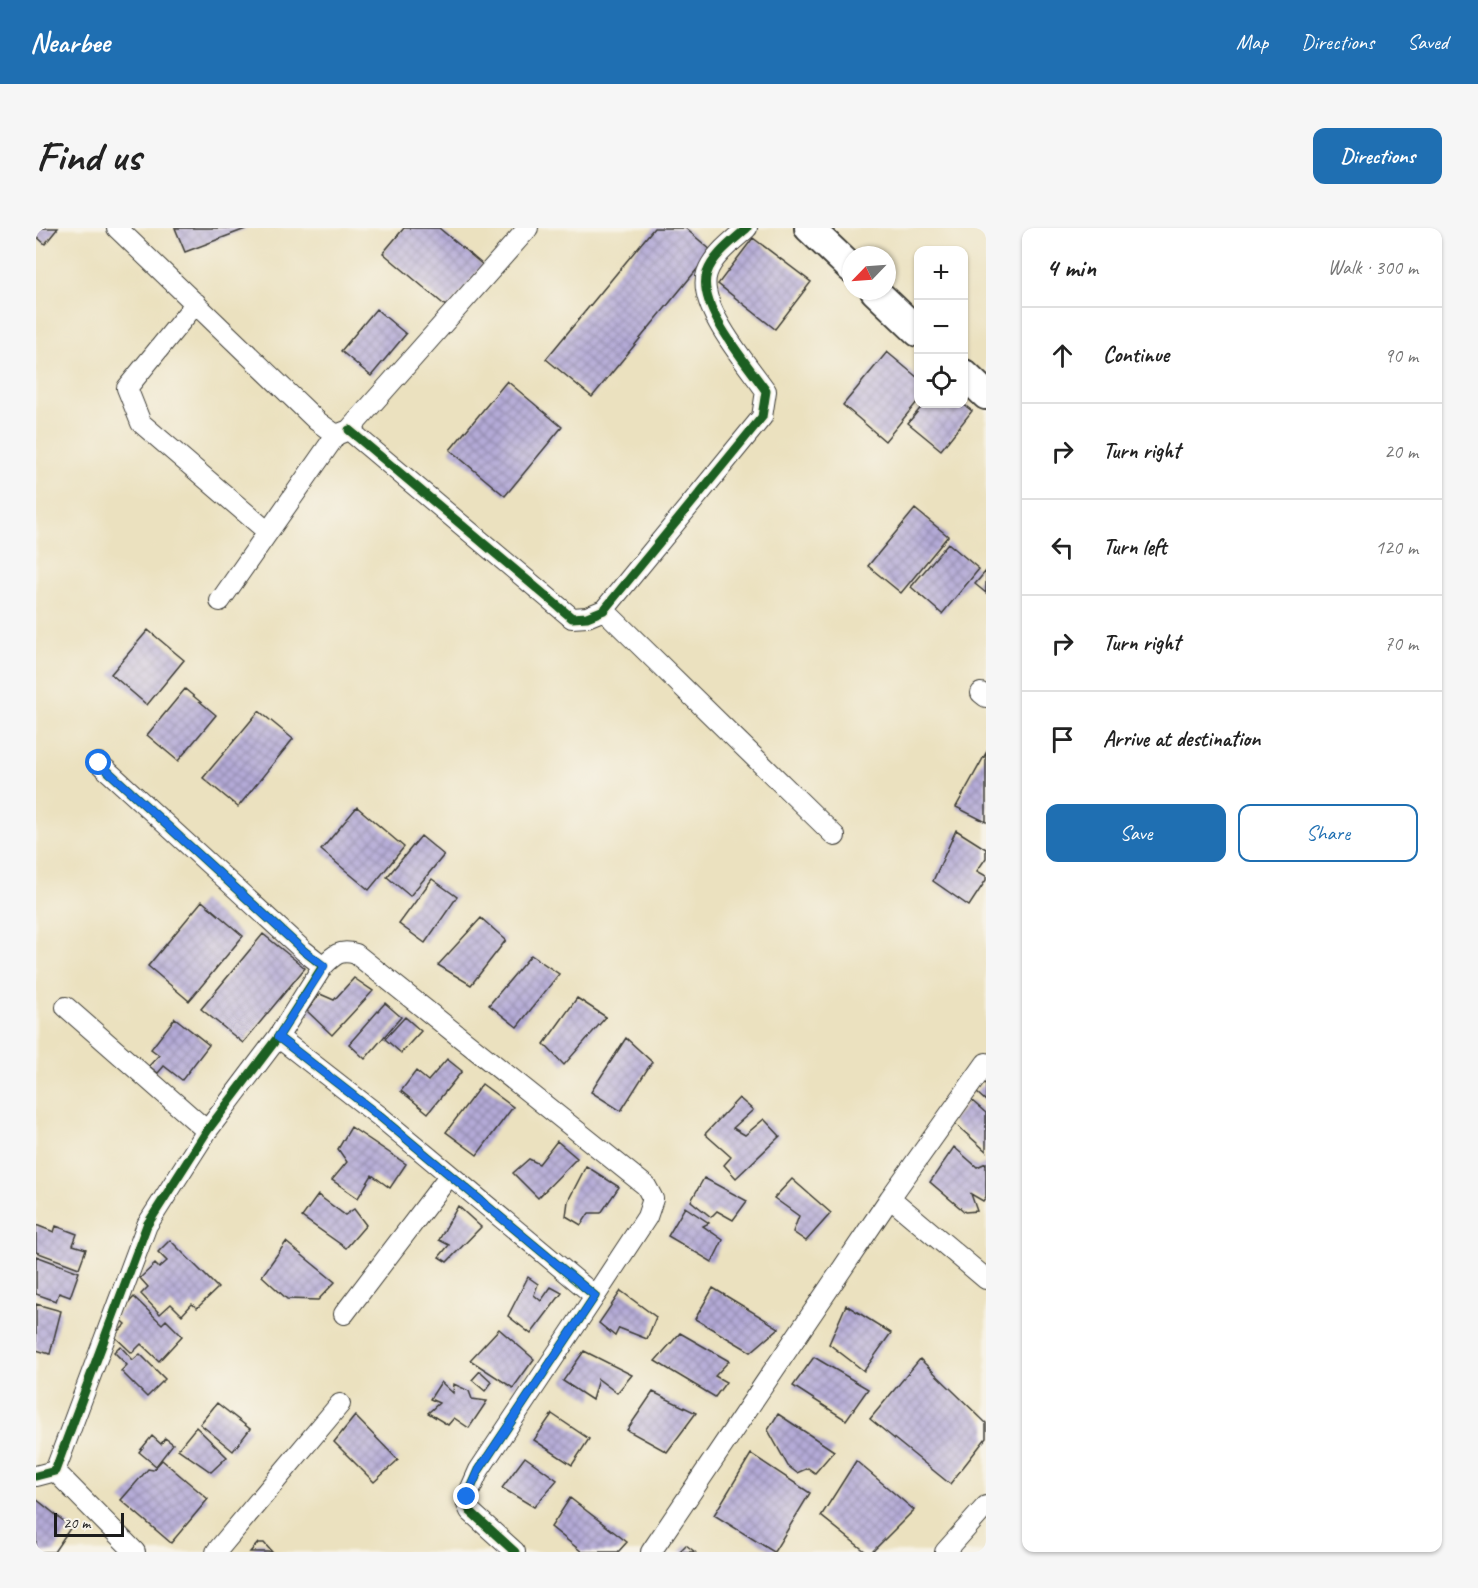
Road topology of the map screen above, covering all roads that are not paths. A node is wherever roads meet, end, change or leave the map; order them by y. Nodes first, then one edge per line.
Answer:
1 (528, 228) edge
2 (747, 228) edge
3 (809, 228) edge
4 (123, 230) edge
5 (842, 259) edge
6 (884, 300) edge
7 (196, 303) junction
8 (914, 328) edge
9 (968, 379) edge
10 (986, 395) edge
11 (343, 432) junction
12 (268, 532) junction
13 (220, 602) dead end
14 (604, 609) junction
15 (99, 763) dead end
16 (835, 836) dead end
17 (324, 966) junction
18 (66, 1007) dead end
19 (278, 1037) junction
20 (986, 1063) edge
21 (207, 1131) junction
22 (449, 1176) junction
23 (890, 1198) junction
24 (986, 1280) edge
25 (595, 1296) junction
26 (344, 1314) dead end
27 (340, 1404) dead end
28 (45, 1473) edge
29 (986, 1506) edge
30 (135, 1552) edge
31 (216, 1552) edge
32 (515, 1552) edge
33 (651, 1552) edge
34 (945, 1552) edge

1 - 11 street
2 - 14 street
3 - 5 street
4 - 7 street
6 - 8 street
7 - 11 street
7 - 12 street
9 - 10 street
11 - 12 street
11 - 14 street
12 - 13 street
14 - 16 street
15 - 17 street
17 - 19 street
17 - 25 street
18 - 21 street
19 - 21 street
19 - 22 street
20 - 23 street
21 - 28 street
22 - 25 street
22 - 26 street
23 - 24 street
23 - 33 street
25 - 32 street
27 - 31 street
28 - 30 street
29 - 34 street

